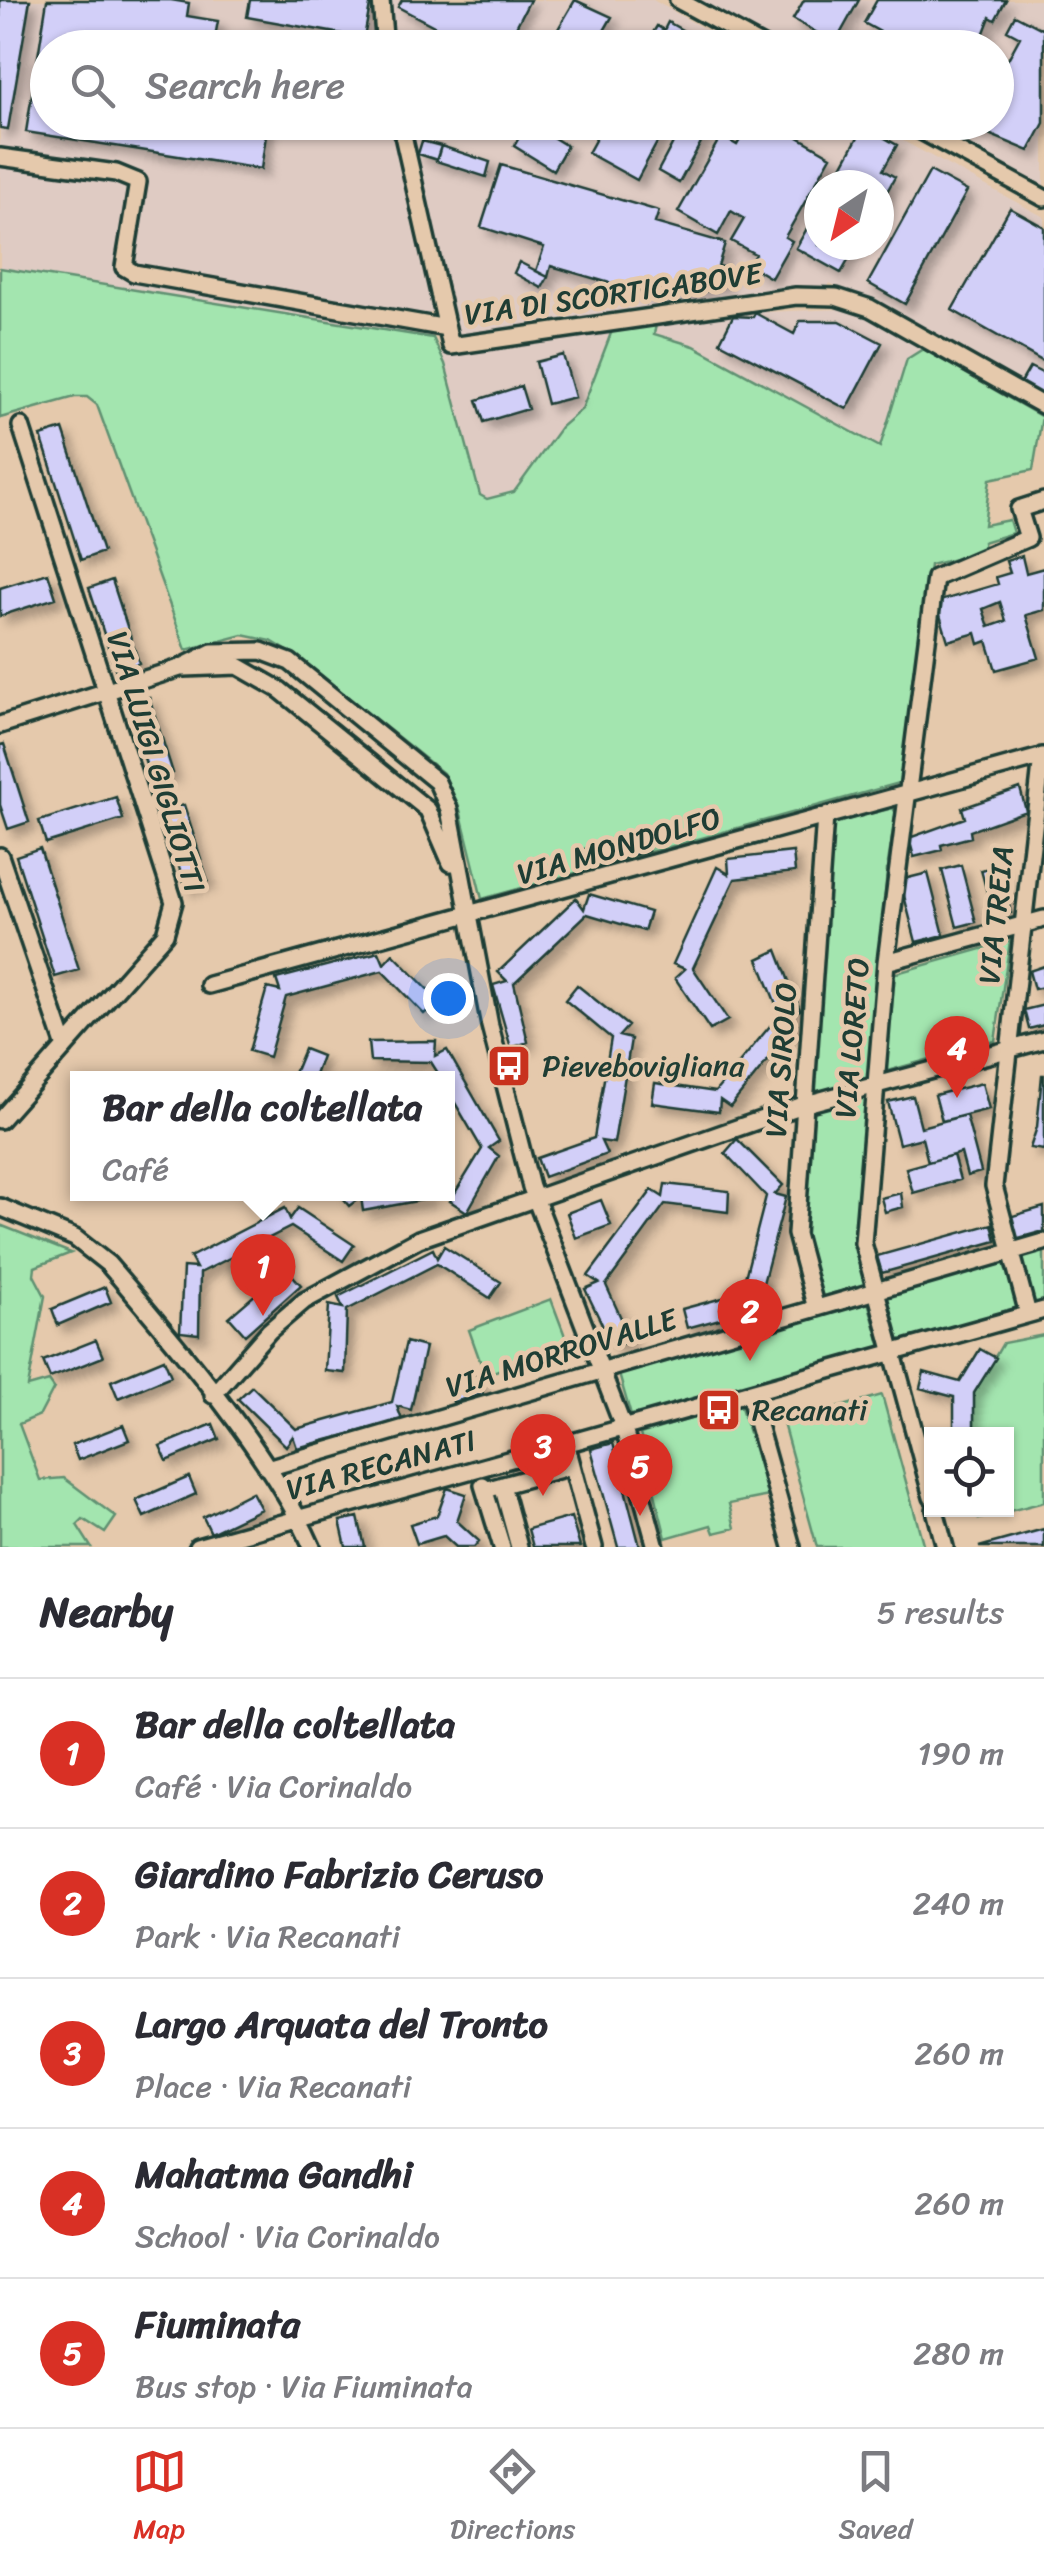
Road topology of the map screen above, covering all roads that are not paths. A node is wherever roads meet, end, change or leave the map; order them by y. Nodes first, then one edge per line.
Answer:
1 (381, 0) edge
2 (678, 0) edge
3 (383, 30) edge
4 (733, 30) edge
5 (404, 140) edge
6 (938, 140) edge
7 (0, 156) edge
8 (1044, 198) edge
9 (446, 328) junction
10 (1044, 406) edge
11 (21, 426) dead end
12 (1044, 501) edge
13 (180, 668) junction
14 (108, 691) junction
15 (0, 725) edge
16 (1043, 756) edge
17 (906, 793) junction
18 (825, 816) junction
19 (0, 856) edge
20 (467, 917) junction
21 (1044, 919) edge
22 (1022, 925) junction
23 (886, 962) junction
24 (208, 985) dead end
25 (1044, 1040) edge
26 (65, 1047) junction
27 (1008, 1050) junction
28 (875, 1086) junction
29 (806, 1104) junction
30 (0, 1120) edge
31 (535, 1200) junction
32 (0, 1208) edge
33 (1044, 1242) edge
34 (1011, 1250) junction
35 (875, 1289) junction
36 (815, 1306) junction
37 (1036, 1312) edge
38 (892, 1353) junction
39 (603, 1368) junction
40 (748, 1393) junction
41 (213, 1396) junction
42 (624, 1428) junction
43 (566, 1443) junction
44 (477, 1466) junction
45 (572, 1466) junction
46 (267, 1468) junction
47 (924, 1468) edge
48 (493, 1488) junction
49 (298, 1515) junction
50 (937, 1517) edge
51 (197, 1547) edge
52 (312, 1547) edge
53 (502, 1547) edge
54 (519, 1547) edge
55 (594, 1547) edge
56 (656, 1547) edge
57 (792, 1547) edge
58 (945, 1547) edge

1 - 3 street
2 - 4 street
5 - 9 street, VIA DI SCORTICABOVE
6 - 8 street
7 - 9 street
9 - 10 street, VIA DI SCORTICABOVE
11 - 14 street, VIA LUIGI GIGLIOTTI
12 - 17 street, VIA LORETO
13 - 14 street
13 - 20 street
13 - 20 street
14 - 15 street
14 - 26 street, VIA LUIGI GIGLIOTTI
16 - 17 street, VIA MONDOLFO
16 - 22 street, VIA TREIA
17 - 18 street, VIA MONDOLFO
17 - 23 street, VIA LORETO
18 - 20 street, VIA MONDOLFO
18 - 29 street, VIA SIROLO
19 - 26 street
20 - 24 street, VIA MONDOLFO
20 - 31 street
21 - 22 street
22 - 23 street
22 - 27 street, VIA TREIA
23 - 28 street, VIA LORETO
25 - 27 street
26 - 30 street, VIA LUIGI GIGLIOTTI
27 - 28 street
27 - 34 street, VIA TREIA
28 - 29 street
28 - 35 street, VIA LORETO
29 - 31 street
29 - 36 street, VIA SIROLO
31 - 39 street
31 - 41 street
32 - 41 street
33 - 34 street, VIA MORROVALLE
34 - 35 street, VIA MORROVALLE
34 - 37 street, VIA TREIA
35 - 36 street, VIA MORROVALLE
35 - 38 street, VIA LORETO
36 - 39 street, VIA MORROVALLE
37 - 38 street, VIA RECANATI
38 - 40 street, VIA RECANATI
38 - 47 street, VIA LORETO
39 - 42 street
39 - 46 street, VIA MORROVALLE
40 - 42 street, VIA RECANATI
40 - 57 street
41 - 46 street
42 - 43 street, VIA RECANATI
42 - 56 street
43 - 44 street, VIA RECANATI
43 - 45 street
44 - 48 street
44 - 49 street, VIA RECANATI
45 - 48 street
45 - 55 street
46 - 49 street
48 - 53 street
48 - 54 street
49 - 51 street, VIA RECANATI
49 - 52 street
50 - 58 street

